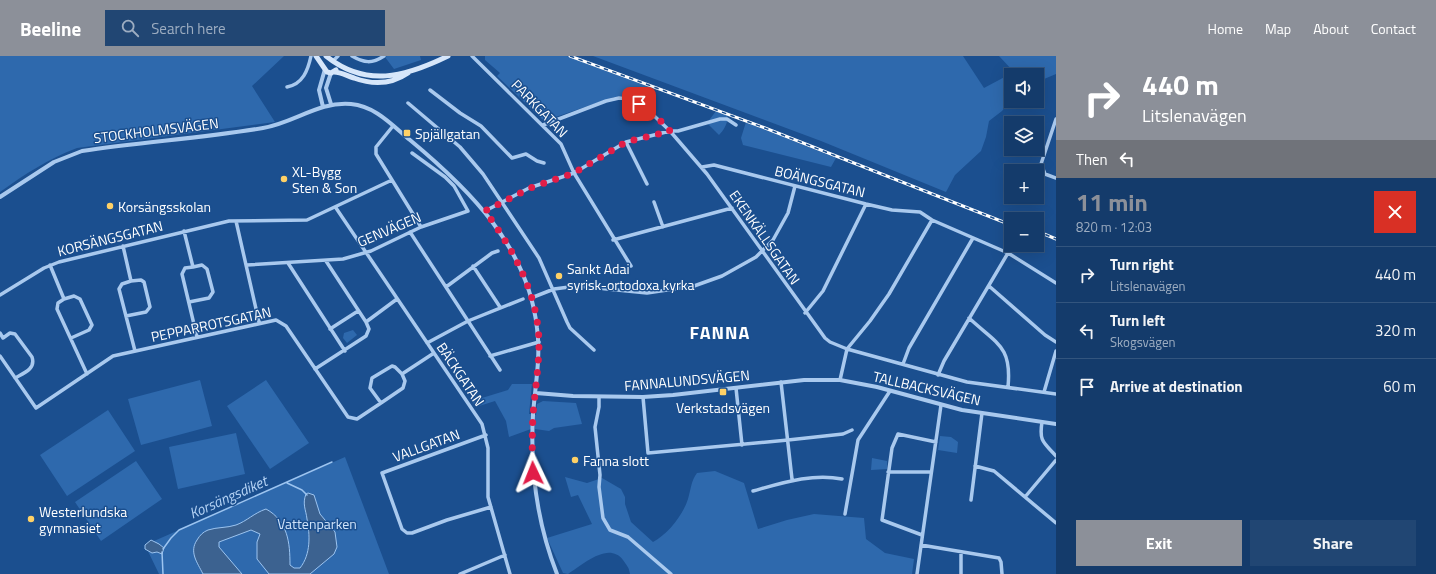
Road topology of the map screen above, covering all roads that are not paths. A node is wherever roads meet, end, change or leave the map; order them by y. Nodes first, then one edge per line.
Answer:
1 (311, 56) edge
2 (316, 56) edge
3 (352, 56) edge
4 (384, 56) edge
5 (448, 56) edge
6 (472, 56) edge
7 (333, 59) edge
8 (324, 68) junction
9 (410, 71) junction
10 (332, 72) junction
11 (287, 87) dead end
12 (430, 90) dead end
13 (408, 103) dead end
14 (331, 104) junction
15 (323, 107) junction
16 (1056, 119) edge
17 (543, 125) junction
18 (736, 125) dead end
19 (393, 126) junction
20 (670, 131) junction
21 (626, 142) junction
22 (412, 153) dead end
23 (544, 163) dead end
24 (702, 167) junction
25 (574, 173) junction
26 (1056, 178) edge
27 (392, 180) junction
28 (647, 184) dead end
29 (795, 186) junction
30 (0, 197) edge
31 (502, 202) junction
32 (654, 202) dead end
33 (866, 204) junction
34 (336, 208) junction
35 (732, 208) junction
36 (485, 211) junction
37 (236, 220) junction
38 (932, 220) junction
39 (420, 227) junction
40 (663, 227) junction
41 (184, 231) junction
42 (410, 232) junction
43 (973, 238) junction
44 (613, 240) junction
45 (123, 246) junction
46 (498, 251) dead end
47 (762, 251) junction
48 (366, 253) junction
49 (1008, 253) junction
50 (326, 261) junction
51 (288, 263) junction
52 (247, 265) junction
53 (50, 266) junction
54 (473, 266) junction
55 (631, 266) dead end
56 (193, 267) junction
57 (131, 281) junction
58 (1056, 283) edge
59 (988, 286) junction
60 (446, 287) junction
61 (554, 289) junction
62 (0, 296) edge
63 (531, 298) junction
64 (64, 299) junction
65 (397, 299) junction
66 (523, 299) dead end
67 (189, 302) junction
68 (500, 307) junction
69 (358, 312) junction
70 (805, 313) junction
71 (126, 316) junction
72 (969, 318) junction
73 (468, 321) junction
74 (259, 322) junction
75 (366, 322) junction
76 (330, 329) junction
77 (0, 333) edge
78 (197, 337) junction
79 (71, 338) junction
80 (2, 339) edge
81 (539, 342) junction
82 (1056, 342) edge
83 (427, 343) junction
84 (847, 349) junction
85 (345, 350) junction
86 (594, 350) dead end
87 (135, 351) junction
88 (1056, 351) edge
89 (434, 353) junction
90 (0, 356) edge
91 (490, 356) junction
92 (903, 364) junction
93 (315, 369) junction
94 (500, 370) dead end
95 (87, 374) junction
96 (402, 374) junction
97 (938, 375) junction
98 (16, 378) junction
99 (840, 380) junction
100 (781, 382) junction
101 (1008, 387) junction
102 (736, 388) junction
103 (890, 391) junction
104 (1044, 392) junction
105 (536, 393) junction
106 (1056, 394) edge
107 (599, 397) junction
108 (643, 397) junction
109 (381, 403) junction
110 (941, 406) junction
111 (982, 413) junction
112 (1042, 422) junction
113 (1056, 424) edge
114 (852, 430) dead end
115 (486, 435) junction
116 (788, 440) junction
117 (936, 442) junction
118 (742, 445) junction
119 (1056, 456) edge
120 (1056, 460) edge
121 (975, 466) junction
122 (888, 472) junction
123 (931, 472) junction
124 (842, 479) dead end
125 (792, 480) junction
126 (753, 491) dead end
127 (1025, 497) junction
128 (971, 500) dead end
129 (491, 507) junction
130 (845, 514) dead end
131 (1056, 523) edge
132 (922, 534) junction
133 (921, 545) junction
134 (961, 552) junction
135 (505, 555) junction
136 (460, 574) edge
137 (510, 574) edge
138 (556, 574) edge
139 (671, 574) edge
140 (917, 574) edge
141 (961, 574) edge
142 (1002, 574) edge

1 - 11 street
2 - 8 main road
3 - 4 street
5 - 9 main road
6 - 17 street, PARKGATAN
7 - 8 main road
7 - 9 main road
7 - 10 main road
8 - 10 main road
8 - 15 street
9 - 10 main road
10 - 14 street
12 - 23 street
13 - 31 street
14 - 15 street, STOCKHOLMSVÄGEN
14 - 19 street
15 - 30 street, STOCKHOLMSVÄGEN
16 - 26 street
17 - 20 street, EKENKÄLLSGATAN
17 - 25 street, PARKGATAN
18 - 20 street
19 - 27 street
19 - 36 street
20 - 21 street
20 - 24 street, EKENKÄLLSGATAN
21 - 25 street
21 - 28 street
22 - 39 street, GENVÄGEN
24 - 29 street, BOÄNGSGATAN
24 - 35 street, EKENKÄLLSGATAN
25 - 31 street
25 - 44 street, PARKGATAN
27 - 34 street, KORSÄNGSGATAN
27 - 39 street
29 - 33 street, BOÄNGSGATAN
29 - 47 street
31 - 36 street
31 - 61 street
32 - 40 street
33 - 38 street, BOÄNGSGATAN
33 - 70 street
34 - 37 street, KORSÄNGSGATAN
34 - 48 street, BÄCKGATAN
35 - 40 street
35 - 47 street, EKENKÄLLSGATAN
36 - 63 street
37 - 41 street, KORSÄNGSGATAN
37 - 52 street
38 - 43 street, BOÄNGSGATAN
38 - 84 street
39 - 42 street, GENVÄGEN
40 - 44 street
41 - 45 street, KORSÄNGSGATAN
41 - 56 street
42 - 48 street, GENVÄGEN
42 - 60 street
43 - 49 street, BOÄNGSGATAN
43 - 92 street
44 - 55 street, PARKGATAN
45 - 53 street, KORSÄNGSGATAN
45 - 57 street
46 - 54 street
47 - 61 street
47 - 70 street, EKENKÄLLSGATAN
48 - 50 street, GENVÄGEN
48 - 65 street, BÄCKGATAN
49 - 58 street, BOÄNGSGATAN
49 - 59 street
50 - 51 street, GENVÄGEN
50 - 69 street
51 - 52 street, GENVÄGEN
51 - 76 street
52 - 74 street
53 - 62 street, KORSÄNGSGATAN
53 - 64 street
54 - 60 street
54 - 68 street
56 - 67 street
56 - 67 street
57 - 71 street
57 - 71 street
59 - 72 street
59 - 82 street
60 - 73 street
61 - 63 street
61 - 86 street
63 - 81 street
64 - 79 street
64 - 79 street
65 - 75 street
65 - 83 street, BÄCKGATAN
66 - 68 street
67 - 78 street
68 - 73 street
69 - 75 street
69 - 76 street
70 - 84 street, EKENKÄLLSGATAN
71 - 87 street
72 - 97 street
72 - 101 street
73 - 83 street
73 - 91 street
74 - 78 street, PEPPARROTSGATAN
74 - 93 street, PEPPARROTSGATAN
75 - 85 street
76 - 85 street
77 - 80 street
78 - 87 street, PEPPARROTSGATAN
79 - 95 street
80 - 98 street
81 - 91 street
81 - 105 street
83 - 89 street, BÄCKGATAN
84 - 92 street, EKENKÄLLSGATAN
84 - 99 street
85 - 93 street
87 - 95 street, PEPPARROTSGATAN
88 - 104 street
89 - 96 street
89 - 115 street, BÄCKGATAN
90 - 98 street
91 - 94 street
92 - 97 street, EKENKÄLLSGATAN
93 - 109 street, PEPPARROTSGATAN
95 - 98 street, PEPPARROTSGATAN
96 - 109 street
96 - 109 street
97 - 101 street, EKENKÄLLSGATAN
99 - 100 street, FANNALUNDSVÄGEN
99 - 103 street, TALLBACKSVÄGEN
100 - 102 street, FANNALUNDSVÄGEN
100 - 116 street
101 - 104 street, EKENKÄLLSGATAN
102 - 108 street, FANNALUNDSVÄGEN
102 - 118 street
103 - 110 street, TALLBACKSVÄGEN
103 - 130 street
104 - 106 street, EKENKÄLLSGATAN
105 - 107 street, FANNALUNDSVÄGEN
105 - 138 street
107 - 108 street, FANNALUNDSVÄGEN
107 - 139 street
108 - 118 street
110 - 111 street, TALLBACKSVÄGEN
110 - 117 street
111 - 112 street, TALLBACKSVÄGEN
111 - 121 street
112 - 113 street, TALLBACKSVÄGEN
112 - 119 street
114 - 116 street
115 - 129 street, BÄCKGATAN
115 - 129 street, VALLGATAN
116 - 118 street
116 - 125 street
117 - 122 street
117 - 123 street
120 - 127 street
121 - 127 street
121 - 128 street
122 - 123 street
122 - 132 street
123 - 132 street
124 - 125 street
125 - 126 street
127 - 131 street
129 - 135 street, BÄCKGATAN
132 - 133 street
133 - 134 street
133 - 140 street
134 - 141 street
134 - 142 street
135 - 136 street
135 - 137 street, BÄCKGATAN

